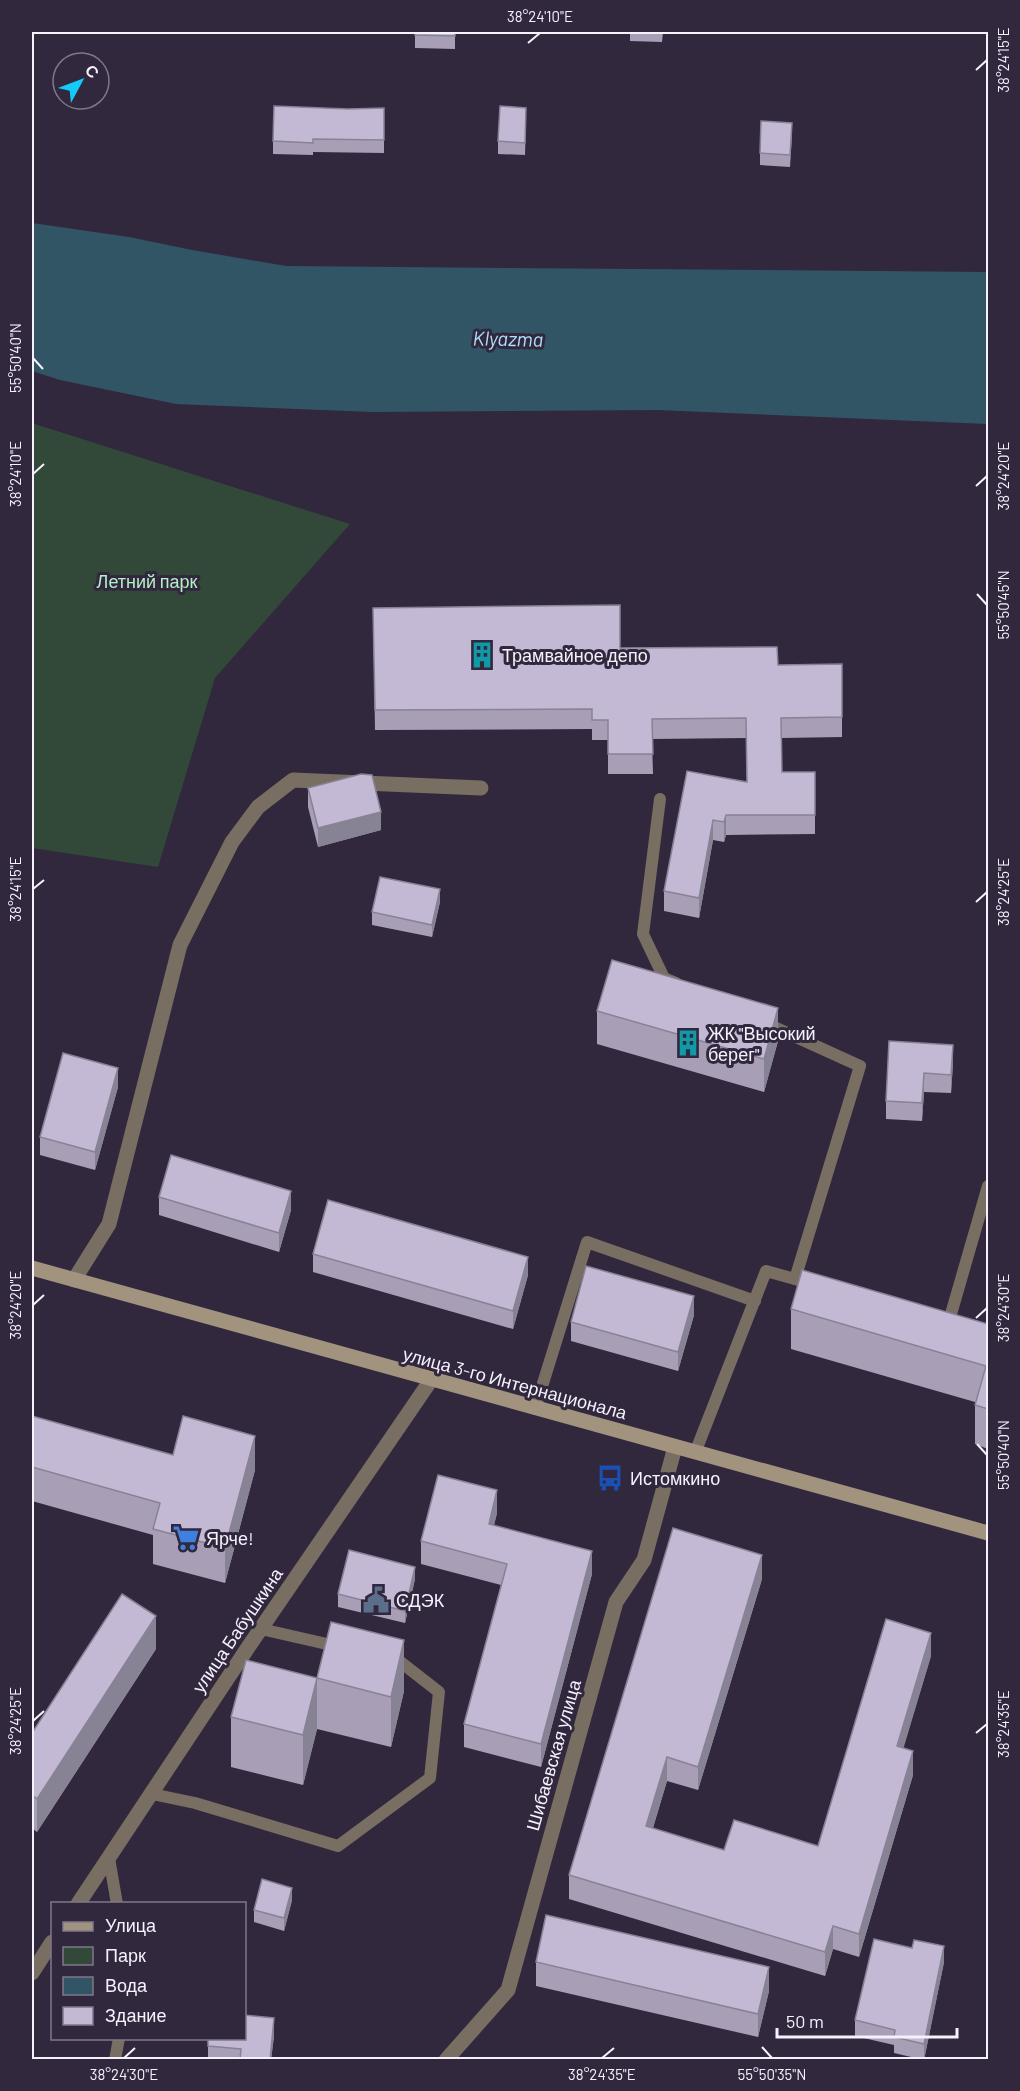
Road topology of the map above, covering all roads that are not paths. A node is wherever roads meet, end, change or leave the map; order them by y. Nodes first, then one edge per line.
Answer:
1 (481, 788) dead end
2 (660, 799) dead end
3 (685, 987) edge
4 (751, 1017) edge
5 (988, 1186) edge
6 (32, 1268) edge
7 (795, 1279) junction
8 (74, 1280) junction
9 (817, 1285) edge
10 (755, 1301) junction
11 (927, 1315) edge
12 (431, 1380) junction
13 (535, 1409) junction
14 (675, 1448) junction
15 (695, 1453) junction
16 (988, 1533) edge
17 (261, 1629) junction
18 (352, 1650) edge
19 (375, 1655) edge
20 (152, 1794) junction
21 (109, 1858) junction
22 (79, 1902) edge
23 (117, 1902) edge
24 (51, 1944) edge
25 (32, 1973) edge
26 (119, 2040) edge
27 (116, 2060) edge
28 (446, 2060) edge

1 - 8 street
2 - 3 lane
4 - 7 lane
5 - 11 lane
6 - 8 main road, улица 3-го Интернационала
7 - 9 lane
7 - 10 lane
8 - 12 main road, улица 3-го Интернационала
10 - 13 lane
10 - 15 lane
12 - 13 main road, улица 3-го Интернационала
12 - 17 street, улица Бабушкина
13 - 14 main road, улица 3-го Интернационала
14 - 15 main road, улица 3-го Интернационала
14 - 28 street, Шибаевская улица
15 - 16 main road, улица 3-го Интернационала
17 - 18 lane
17 - 20 street, улица Бабушкина
19 - 20 lane
20 - 21 street, улица Бабушкина
21 - 22 street, улица Бабушкина
21 - 23 lane
24 - 25 street
26 - 27 lane

